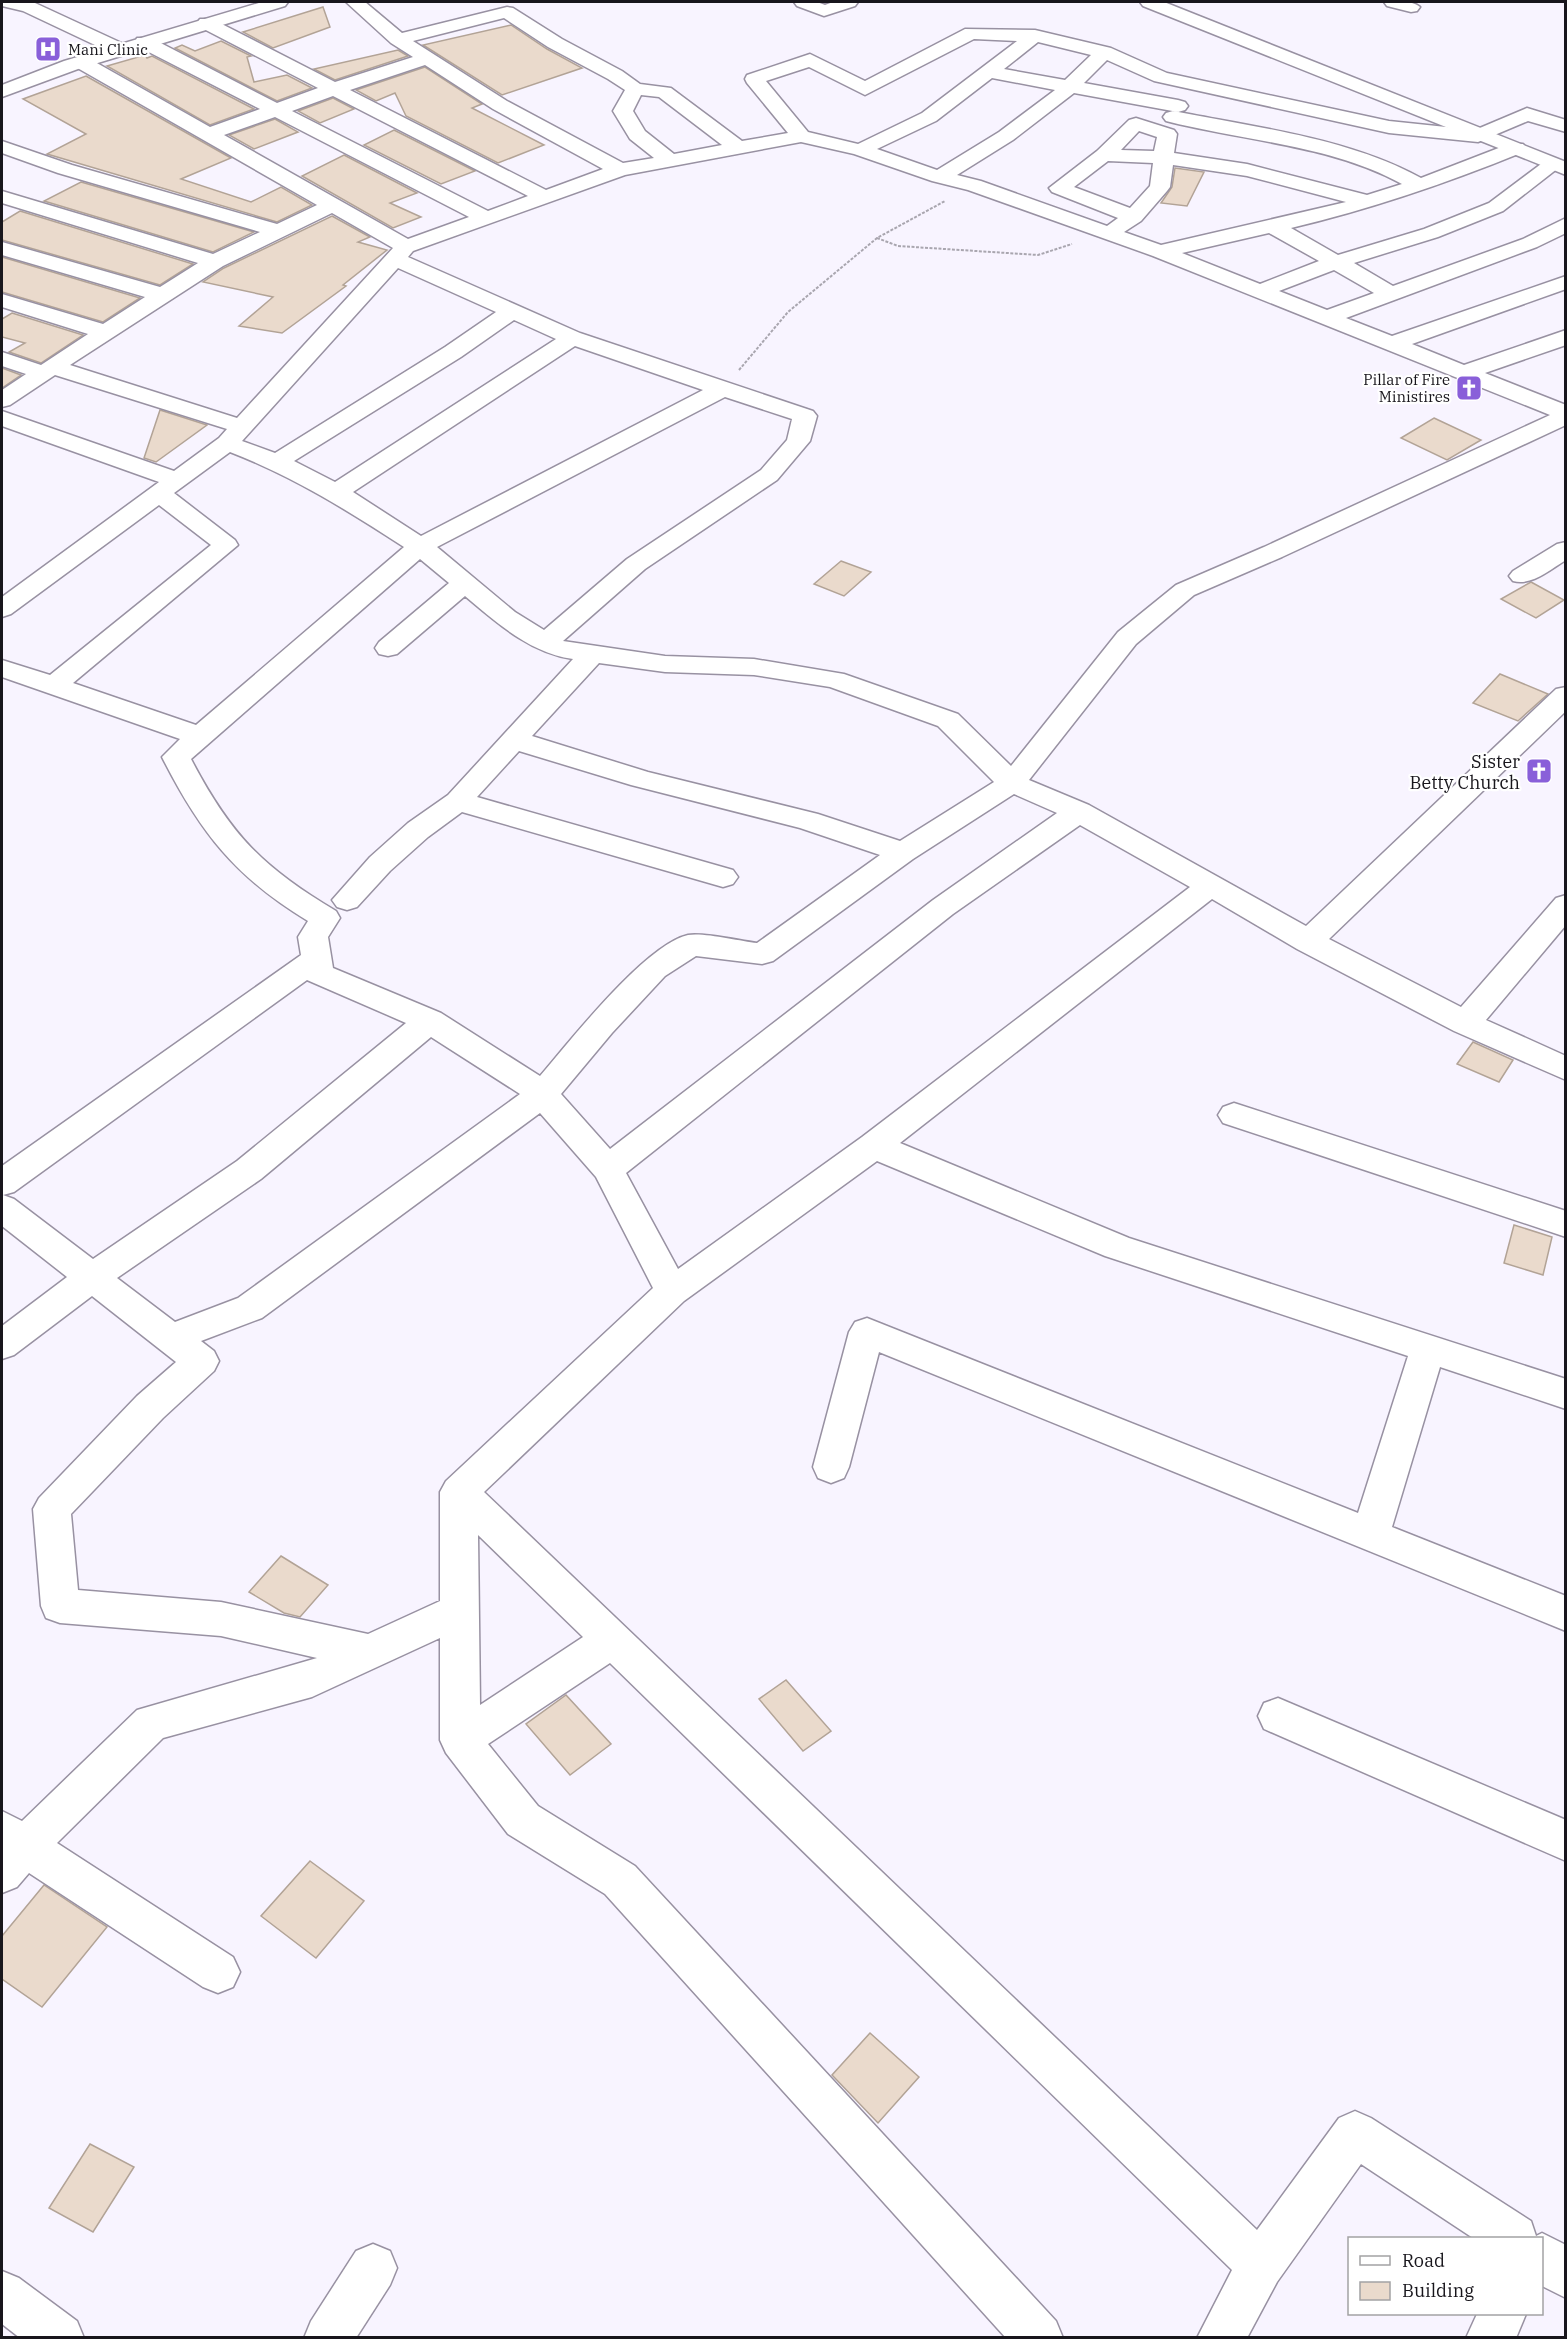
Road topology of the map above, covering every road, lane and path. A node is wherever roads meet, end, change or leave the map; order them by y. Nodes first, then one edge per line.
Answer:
1 (6, 2) edge
2 (242, 2) edge
3 (279, 2) edge
4 (355, 2) edge
5 (803, 2) edge
6 (849, 2) edge
7 (1149, 2) edge
8 (1393, 2) edge
9 (1411, 7) dead end
10 (206, 23) junction
11 (1035, 36) junction
12 (398, 39) junction
13 (144, 42) junction
14 (114, 47) junction
15 (1104, 52) junction
16 (428, 58) junction
17 (81, 62) junction
18 (989, 72) junction
19 (2, 81) edge
20 (1187, 83) junction
21 (1070, 87) junction
22 (336, 88) junction
23 (634, 90) junction
24 (2, 91) edge
25 (273, 111) junction
26 (1172, 119) junction
27 (1566, 126) edge
28 (209, 134) junction
29 (801, 135) junction
30 (1478, 136) junction
31 (2, 147) edge
32 (737, 147) junction
33 (1516, 148) junction
34 (860, 150) junction
35 (1104, 155) junction
36 (1164, 158) junction
37 (668, 159) junction
38 (1559, 167) edge
39 (620, 170) junction
40 (939, 177) junction
41 (974, 185) junction
42 (1419, 185) junction
43 (2, 197) edge
44 (545, 197) junction
45 (1368, 202) junction
46 (333, 205) junction
47 (1134, 217) junction
48 (486, 218) junction
49 (1272, 225) junction
50 (279, 231) junction
51 (1561, 231) edge
52 (1107, 233) junction
53 (877, 238) junction
54 (2, 248) edge
55 (1160, 252) junction
56 (400, 253) junction
57 (215, 261) junction
58 (1336, 262) junction
59 (1566, 282) edge
60 (1258, 292) junction
61 (1390, 293) junction
62 (162, 295) junction
63 (2, 300) edge
64 (513, 311) junction
65 (1326, 318) junction
66 (106, 332) junction
67 (1566, 337) edge
68 (572, 338) junction
69 (1391, 344) junction
70 (2, 359) edge
71 (48, 370) junction
72 (1462, 373) junction
73 (722, 389) junction
74 (1566, 391) edge
75 (2, 400) edge
76 (1535, 400) junction
77 (1566, 415) edge
78 (2, 418) edge
79 (235, 435) junction
80 (278, 462) junction
81 (169, 487) junction
82 (336, 492) junction
83 (420, 546) junction
84 (1566, 549) edge
85 (1522, 576) dead end
86 (465, 583) junction
87 (12, 589) edge
88 (2, 609) edge
89 (545, 643) junction
90 (388, 648) dead end
91 (592, 654) junction
92 (2, 668) edge
93 (53, 686) junction
94 (1566, 695) edge
95 (200, 736) junction
96 (514, 740) junction
97 (1012, 783) junction
98 (458, 801) junction
99 (1079, 812) junction
100 (903, 852) junction
101 (723, 877) dead end
102 (1210, 886) junction
103 (347, 900) dead end
104 (1566, 905) edge
105 (1308, 942) junction
106 (316, 958) junction
107 (430, 1021) junction
108 (1465, 1023) junction
109 (1566, 1070) edge
110 (543, 1094) junction
111 (1234, 1115) dead end
112 (874, 1146) junction
113 (608, 1169) junction
114 (2, 1183) edge
115 (2, 1208) edge
116 (1566, 1224) edge
117 (91, 1278) junction
118 (672, 1291) junction
119 (171, 1338) junction
120 (2, 1345) edge
121 (1428, 1349) junction
122 (1566, 1394) edge
123 (831, 1467) dead end
124 (459, 1492) junction
125 (1370, 1536) junction
126 (461, 1610) junction
127 (1566, 1614) edge
128 (612, 1640) junction
129 (370, 1652) junction
130 (1278, 1716) dead end
131 (460, 1740) junction
132 (1566, 1841) edge
133 (9, 1850) edge
134 (218, 1972) dead end
135 (1512, 2237) edge
136 (1543, 2258) edge
137 (1260, 2265) junction
138 (373, 2268) dead end
139 (1566, 2276) edge
140 (2, 2295) edge
141 (1501, 2315) edge
142 (60, 2337) edge
143 (328, 2337) edge
144 (1039, 2337) edge
145 (1221, 2337) edge
146 (1490, 2337) edge

1 - 14 street
2 - 14 street
3 - 10 street
4 - 12 street
5 - 6 street
7 - 30 street
8 - 9 street
10 - 13 street
10 - 22 street
11 - 15 street
11 - 18 street
11 - 29 street
12 - 16 street
12 - 23 street
13 - 14 street
13 - 25 street
14 - 17 street
14 - 19 street
15 - 20 street
15 - 21 street
16 - 22 street
16 - 39 street
17 - 24 street
17 - 28 street
18 - 21 street
18 - 34 street
20 - 26 street
20 - 30 street
21 - 26 street
21 - 40 street
22 - 25 street
22 - 44 street
23 - 32 street
23 - 37 street
25 - 28 street
25 - 48 street
26 - 35 street
26 - 36 street
26 - 42 street
27 - 30 street
28 - 46 street
29 - 32 street
29 - 34 street
30 - 33 street
31 - 50 street
32 - 37 street
33 - 38 street
33 - 42 street
34 - 40 street
35 - 36 street
35 - 47 street
36 - 45 street
36 - 47 street
37 - 39 street
38 - 58 street
39 - 44 street
40 - 41 street
41 - 52 street
41 - 53 path
42 - 45 street
43 - 57 street
44 - 48 street
45 - 49 street
46 - 50 street
46 - 56 street
47 - 52 street
48 - 56 street
49 - 55 street
49 - 58 street
50 - 57 street
51 - 61 street
52 - 53 path
52 - 55 street
53 - 73 path
54 - 62 street
55 - 60 street
56 - 64 street
56 - 79 street
57 - 62 street
58 - 60 street
58 - 61 street
59 - 69 street
60 - 65 street
61 - 65 street
62 - 66 street
63 - 66 street
64 - 68 street
64 - 80 street
65 - 69 street
66 - 71 street
67 - 72 street
68 - 73 street
68 - 82 street
69 - 72 street
70 - 71 street
71 - 75 street
71 - 79 street
72 - 76 street
73 - 83 street
73 - 89 street
74 - 76 street
76 - 77 street
77 - 97 street
78 - 81 street
79 - 80 street
79 - 81 street
80 - 82 street
81 - 87 street
81 - 93 street
82 - 83 street
83 - 86 street
83 - 95 street
84 - 85 street
86 - 89 street
86 - 90 street
87 - 88 street
89 - 91 street
91 - 96 street
91 - 97 street
92 - 93 street
93 - 95 street
94 - 105 street
95 - 106 street
96 - 98 street
96 - 100 street
97 - 99 street
97 - 100 street
98 - 101 street
98 - 103 street
99 - 102 street
99 - 113 street
100 - 110 street
102 - 105 street
102 - 112 street
104 - 108 street
105 - 108 street
106 - 107 street
106 - 114 street
107 - 110 street
107 - 117 street
108 - 109 street
110 - 113 street
110 - 119 street
111 - 116 street
112 - 118 street
112 - 121 street
113 - 118 street
115 - 117 street
117 - 119 street
117 - 120 street
118 - 124 street
119 - 129 street
121 - 122 street
121 - 125 street
123 - 125 street
124 - 126 street
124 - 128 street
125 - 127 street
126 - 129 street
126 - 131 street
128 - 131 street
128 - 137 street
129 - 133 street
130 - 132 street
131 - 144 street
133 - 134 street
135 - 137 street
136 - 139 street
137 - 145 street
138 - 143 street
140 - 142 street
141 - 146 street

